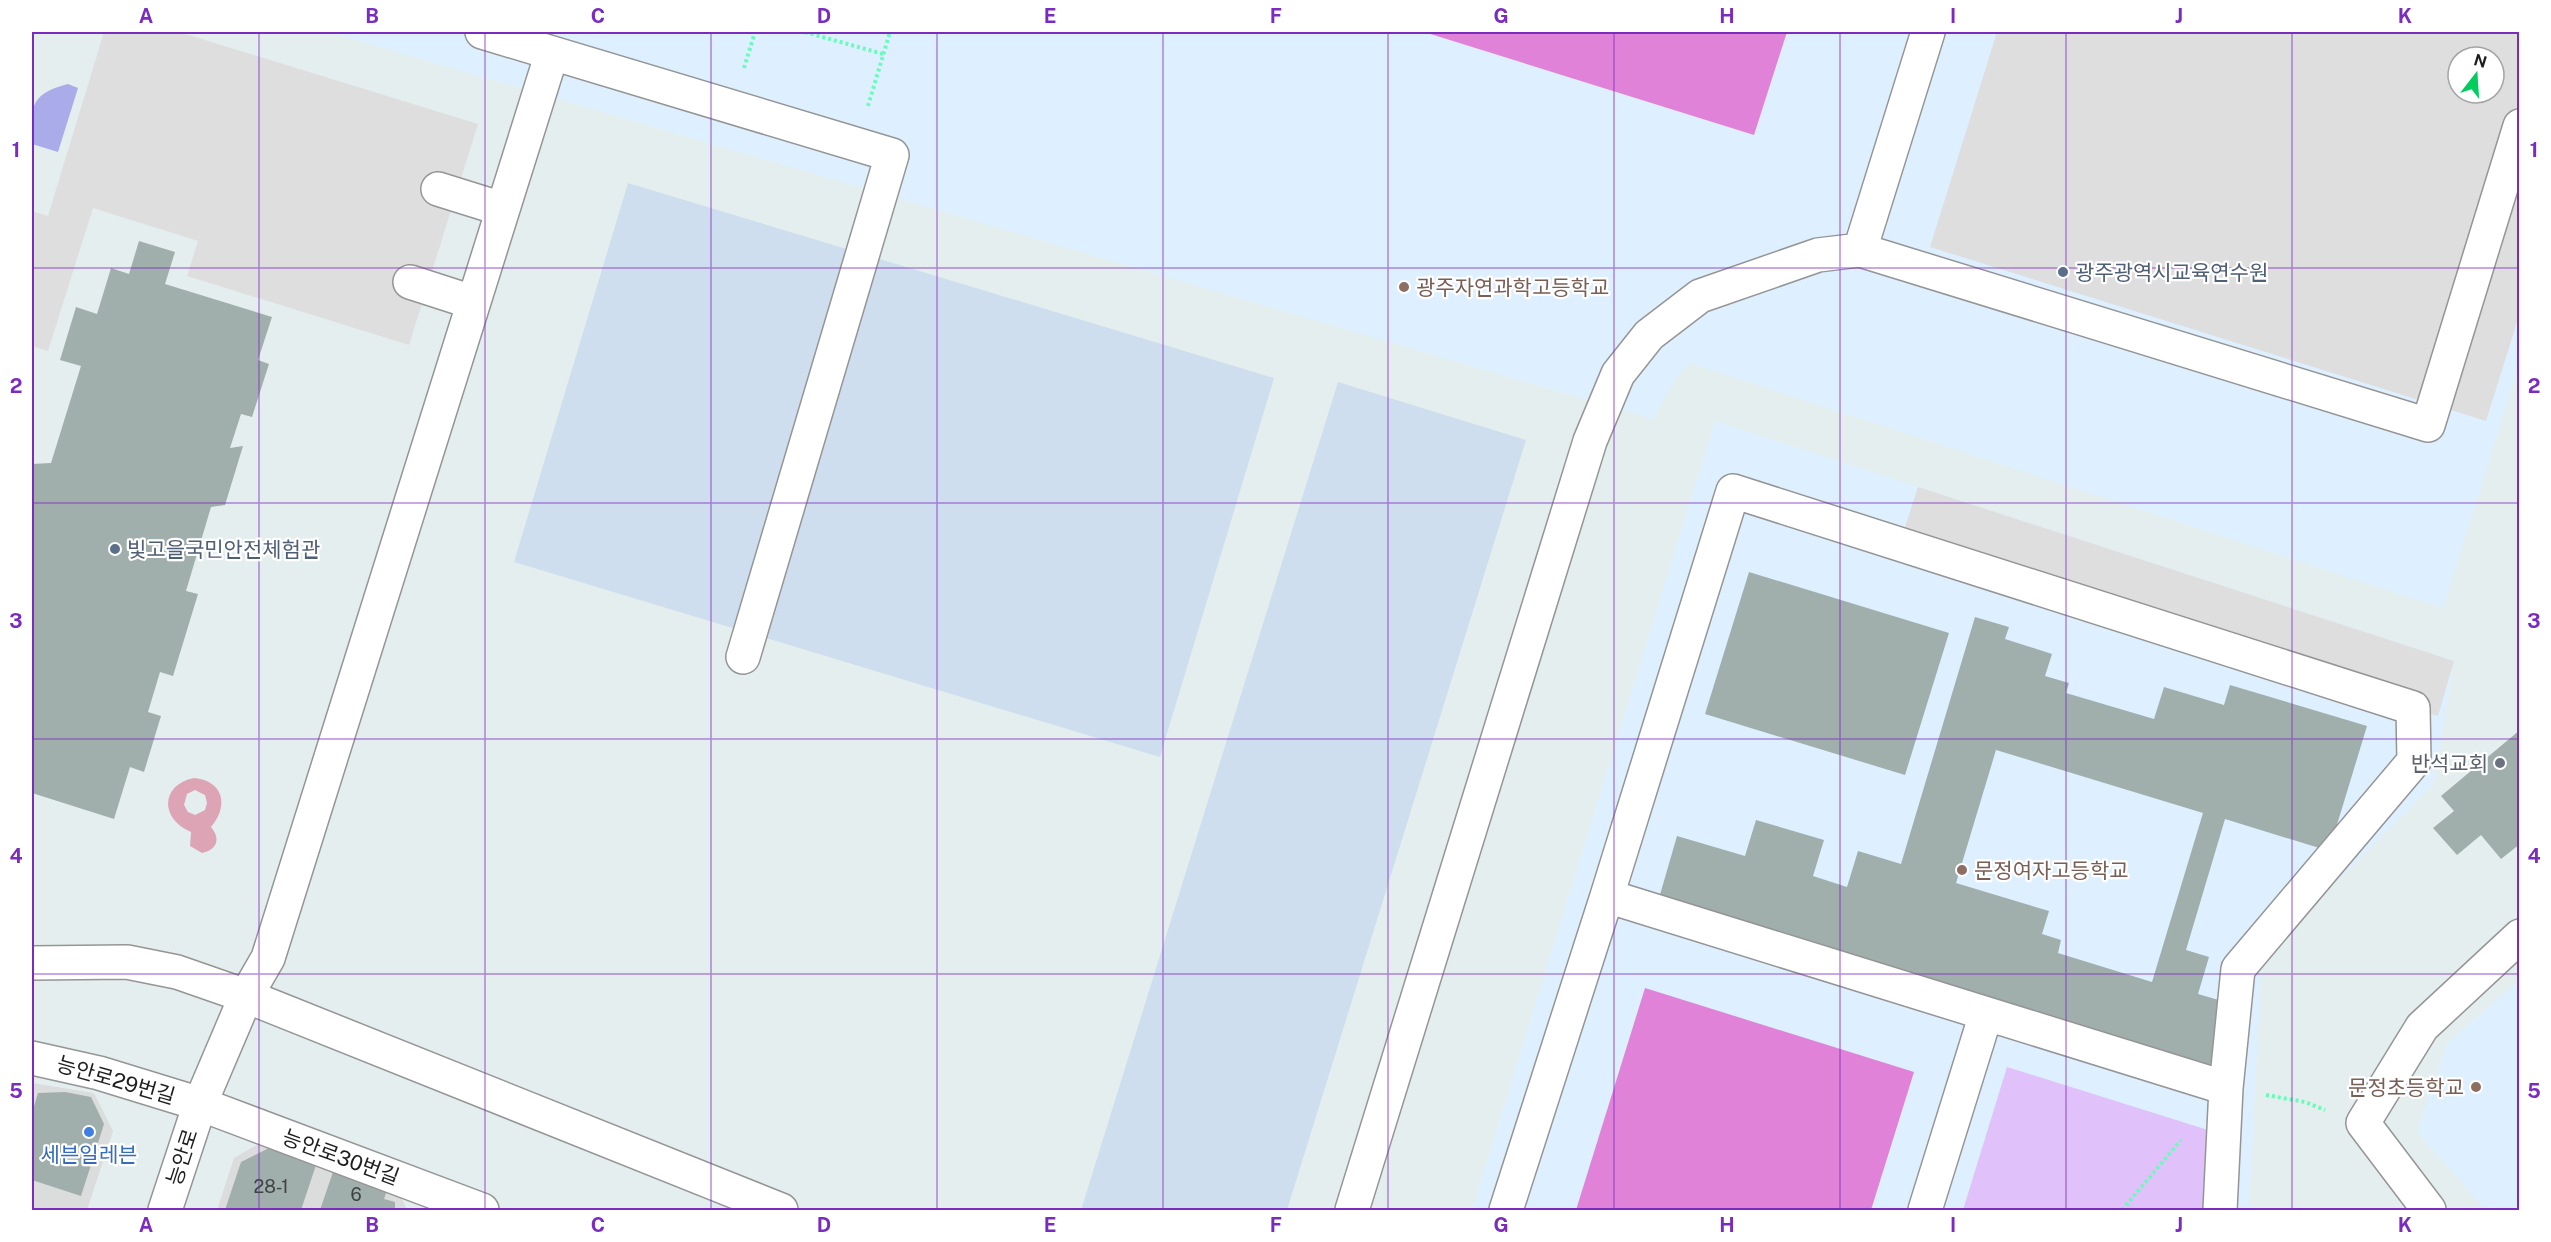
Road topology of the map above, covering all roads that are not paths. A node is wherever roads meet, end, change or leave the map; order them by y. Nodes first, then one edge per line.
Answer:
1 (482, 32) edge
2 (1928, 32) edge
3 (552, 53) junction
4 (2520, 126) edge
5 (438, 189) dead end
6 (502, 209) junction
7 (1860, 250) junction
8 (410, 282) dead end
9 (472, 302) junction
10 (743, 657) dead end
11 (1606, 896) junction
12 (2520, 936) edge
13 (32, 963) edge
14 (246, 996) junction
15 (1986, 1014) junction
16 (32, 1058) edge
17 (2226, 1088) junction
18 (200, 1104) junction
19 (440, 1202) edge
20 (165, 1210) edge
21 (482, 1210) edge
22 (781, 1210) edge
23 (1352, 1210) edge
24 (1506, 1210) edge
25 (1925, 1210) edge
26 (2220, 1210) edge
27 (2429, 1210) edge

1 - 3 street
2 - 7 street
3 - 6 street, 능안로
3 - 10 street
4 - 7 street
5 - 6 street
6 - 9 street, 능안로
7 - 23 street
8 - 9 street
9 - 14 street, 능안로
11 - 15 street
11 - 17 street
11 - 24 street
12 - 27 street
13 - 14 street
14 - 18 street, 능안로
14 - 22 street
15 - 17 street
15 - 25 street
16 - 18 street, 능안로29번길
17 - 26 street
18 - 19 street, 능안로30번길
18 - 20 street, 능안로
19 - 21 street, 능안로30번길

